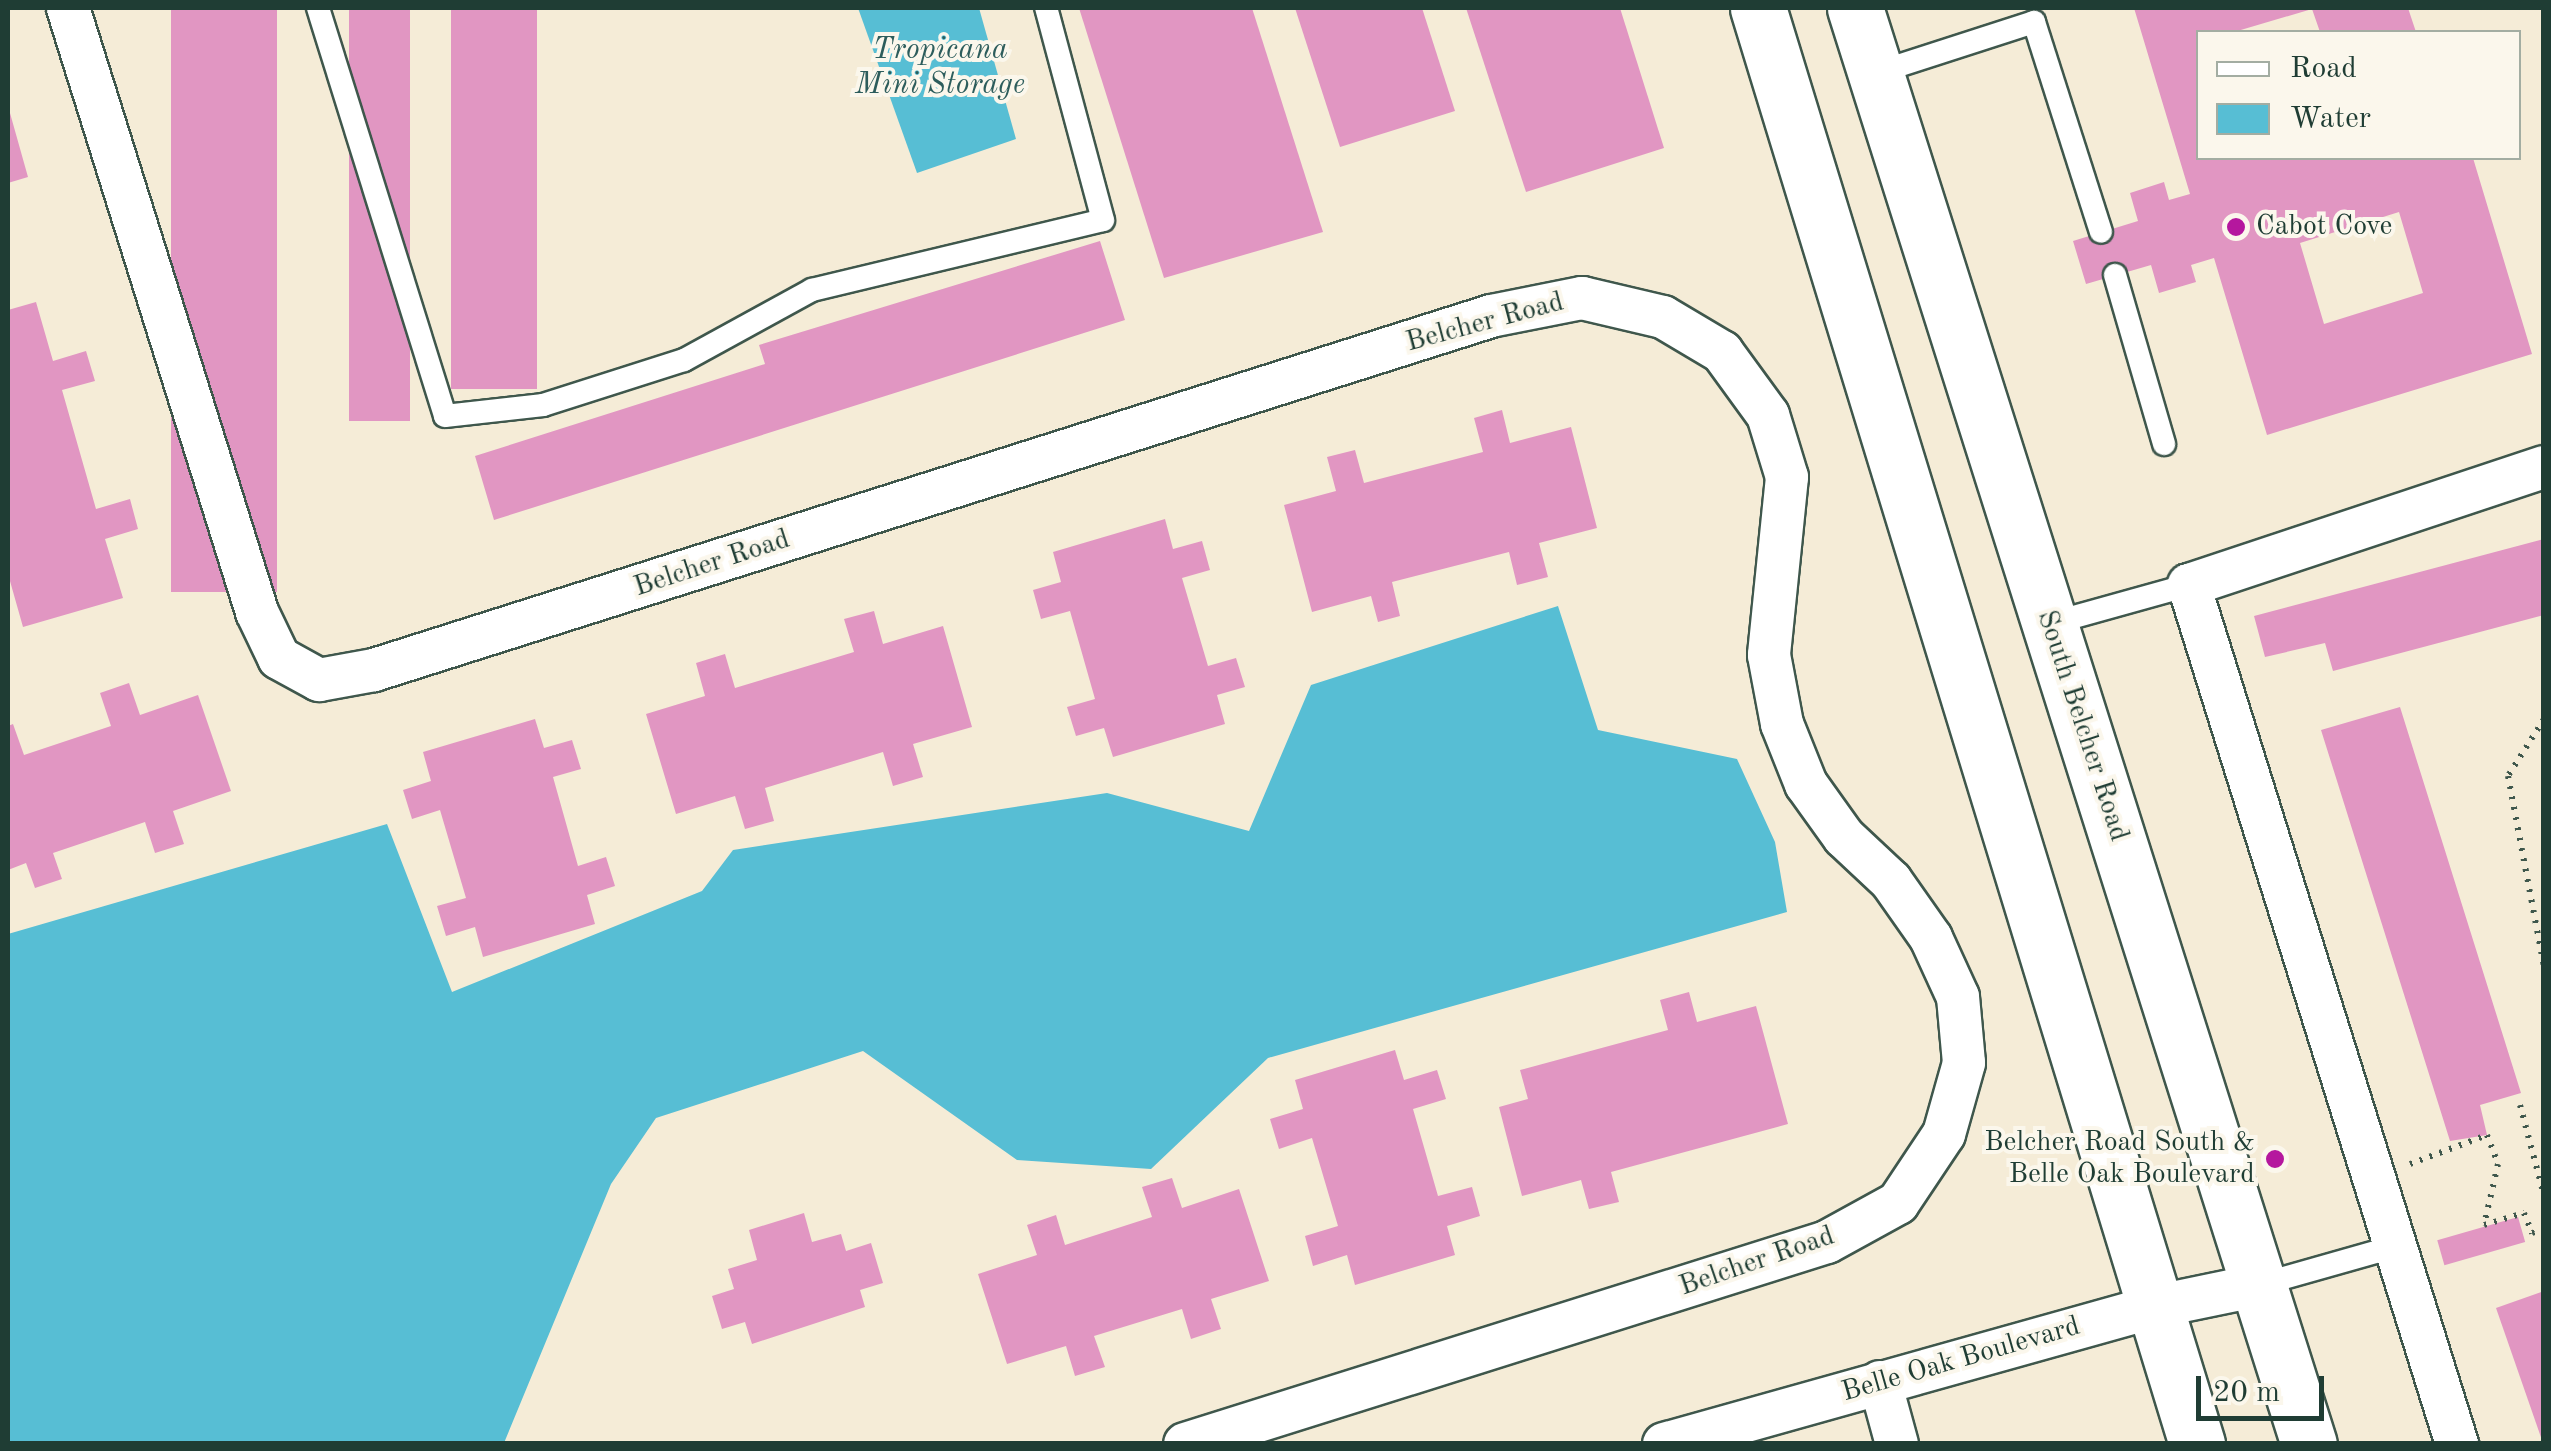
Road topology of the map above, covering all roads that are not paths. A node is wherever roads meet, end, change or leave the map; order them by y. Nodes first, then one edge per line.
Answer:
1 (68, 8) edge
2 (318, 8) edge
3 (1046, 8) edge
4 (1758, 8) edge
5 (1855, 8) edge
6 (2033, 14) edge
7 (1876, 74) junction
8 (2101, 232) dead end
9 (2115, 276) dead end
10 (2164, 444) dead end
11 (2544, 467) edge
12 (2189, 585) junction
13 (2049, 624) junction
14 (2393, 1247) junction
15 (2260, 1285) junction
16 (2153, 1307) junction
17 (1880, 1382) junction
18 (1185, 1444) edge
19 (1664, 1444) edge
20 (1897, 1444) edge
21 (2196, 1444) edge
22 (2309, 1444) edge
23 (2456, 1444) edge

1 - 18 street, Belcher Road
2 - 3 lane
4 - 16 main road
5 - 7 main road, South Belcher Road
6 - 7 lane
6 - 8 lane
7 - 13 main road, South Belcher Road
9 - 10 lane
11 - 12 street
12 - 13 lane
12 - 14 street
13 - 15 main road, South Belcher Road
14 - 15 lane
14 - 23 street
15 - 16 street, Belle Oak Boulevard
15 - 22 main road, South Belcher Road
16 - 17 street, Belle Oak Boulevard
16 - 21 main road
17 - 19 street, Belle Oak Boulevard
17 - 20 street

